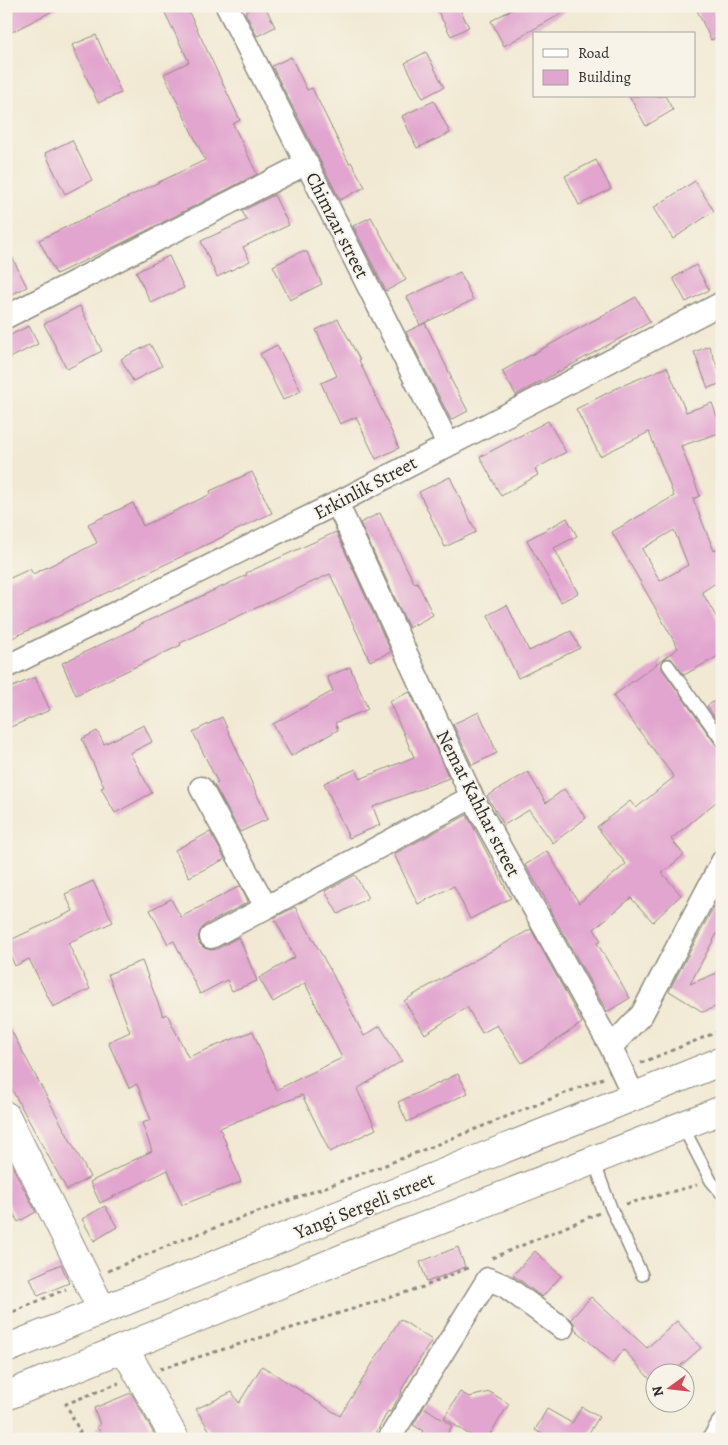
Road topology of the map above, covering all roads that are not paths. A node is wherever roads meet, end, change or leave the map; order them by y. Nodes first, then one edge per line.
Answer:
1 (227, 6) edge
2 (307, 163) junction
3 (722, 302) edge
4 (6, 317) edge
5 (448, 444) junction
6 (337, 503) junction
7 (668, 665) dead end
8 (6, 667) edge
9 (722, 741) edge
10 (201, 788) dead end
11 (472, 797) junction
12 (722, 862) edge
13 (266, 908) junction
14 (211, 937) dead end
15 (611, 1047) junction
16 (722, 1061) edge
17 (634, 1097) junction
18 (722, 1110) edge
19 (6, 1116) edge
20 (682, 1125) junction
21 (593, 1159) junction
22 (722, 1194) edge
23 (642, 1275) dead end
24 (102, 1310) junction
25 (562, 1328) dead end
26 (124, 1348) junction
27 (6, 1349) edge
28 (6, 1396) edge
29 (722, 1425) edge
30 (175, 1439) edge
31 (389, 1439) edge
32 (714, 1439) edge

1 - 2 street, Chimzar street
2 - 4 street
2 - 5 street, Chimzar street
3 - 5 street, Erkinlik Street
5 - 6 street, Erkinlik Street
6 - 8 street, Erkinlik Street
6 - 11 street, Nemat Kahhar street
7 - 9 lane
10 - 13 street
11 - 13 street
11 - 15 street, Nemat Kahhar street
12 - 15 street
13 - 14 street
15 - 17 street, Nemat Kahhar street
16 - 17 main road, Yangi Sergeli street
17 - 24 main road, Yangi Sergeli street
18 - 20 main road
19 - 24 main road
20 - 21 main road
20 - 22 lane
21 - 23 lane
21 - 26 main road
24 - 27 main road, Yangi Sergeli street
25 - 31 street
26 - 28 main road
26 - 30 main road
29 - 32 street

